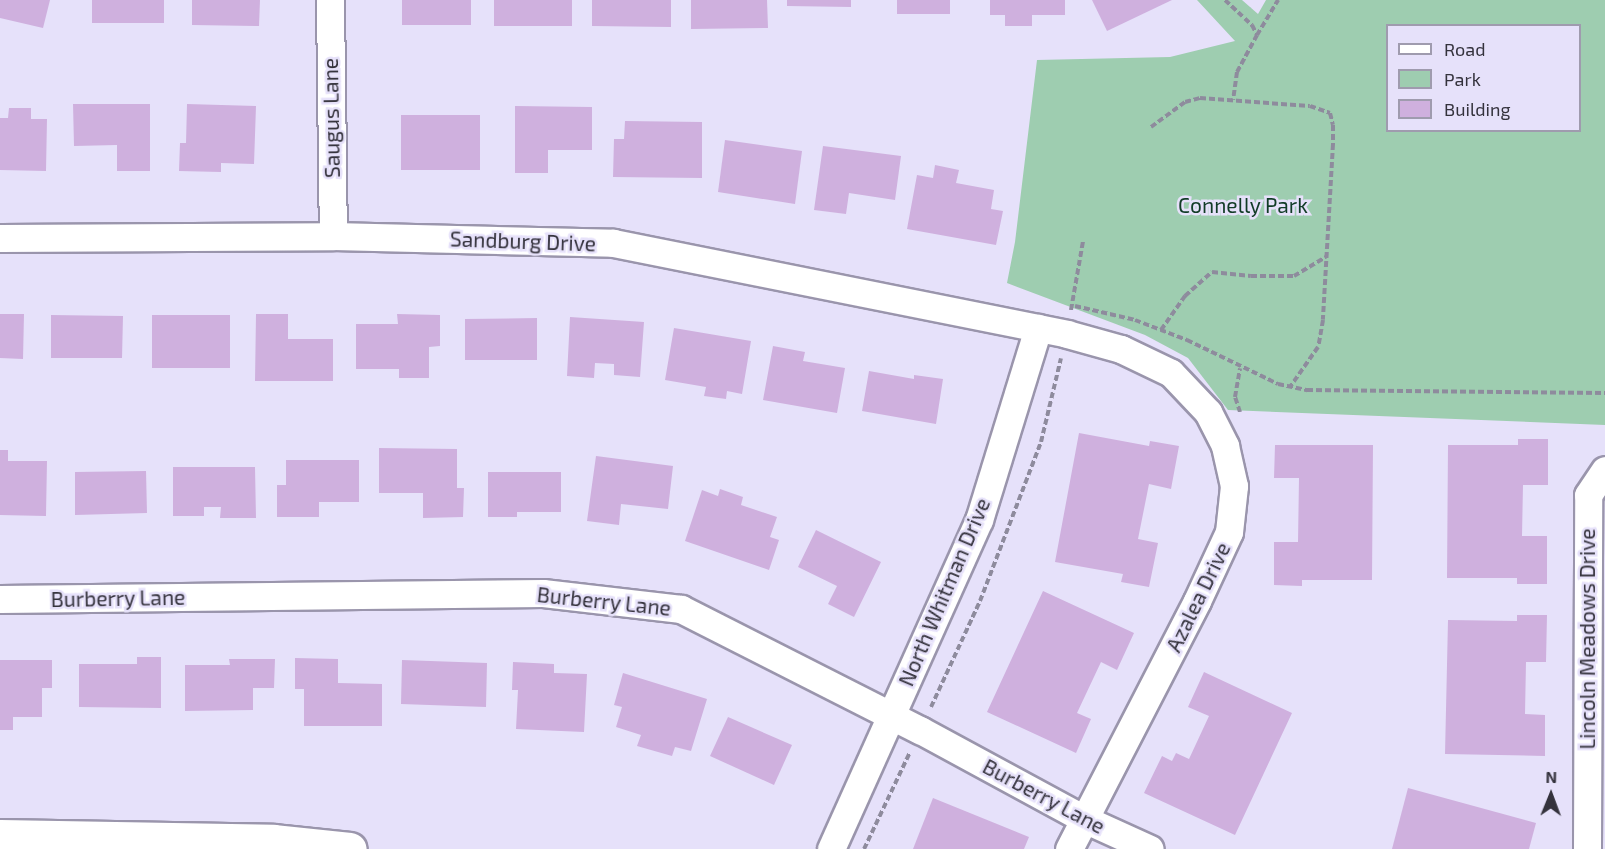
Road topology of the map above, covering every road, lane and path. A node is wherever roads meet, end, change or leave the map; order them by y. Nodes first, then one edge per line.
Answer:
1 (330, 0) edge
2 (1225, 0) edge
3 (1278, 0) edge
4 (1257, 34) junction
5 (1233, 100) junction
6 (1151, 127) dead end
7 (333, 236) junction
8 (0, 238) edge
9 (1083, 241) dead end
10 (1326, 256) junction
11 (1038, 328) junction
12 (1161, 330) junction
13 (1290, 387) junction
14 (1605, 393) edge
15 (1605, 470) edge
16 (0, 599) edge
17 (890, 717) junction
18 (1596, 801) edge
19 (1084, 819) junction
20 (0, 836) edge
21 (350, 849) edge
22 (831, 849) edge
23 (1069, 849) edge
24 (1150, 849) edge
25 (1587, 849) edge

1 - 7 street, Saugus Lane
2 - 4 path
3 - 4 path
4 - 5 path
5 - 6 path
5 - 10 path
7 - 8 street, Sandburg Drive
7 - 11 street, Sandburg Drive
9 - 12 path
10 - 12 path
10 - 13 path
11 - 17 street, North Whitman Drive
11 - 19 street, Azalea Drive
12 - 13 path
13 - 14 path
15 - 18 street, Lincoln Meadows Drive
16 - 17 street, Burberry Lane
17 - 19 street, Burberry Lane
17 - 22 street, North Whitman Drive
18 - 25 street, Lincoln Meadows Drive
19 - 23 street, Azalea Drive
19 - 24 street, Burberry Lane
20 - 21 street

